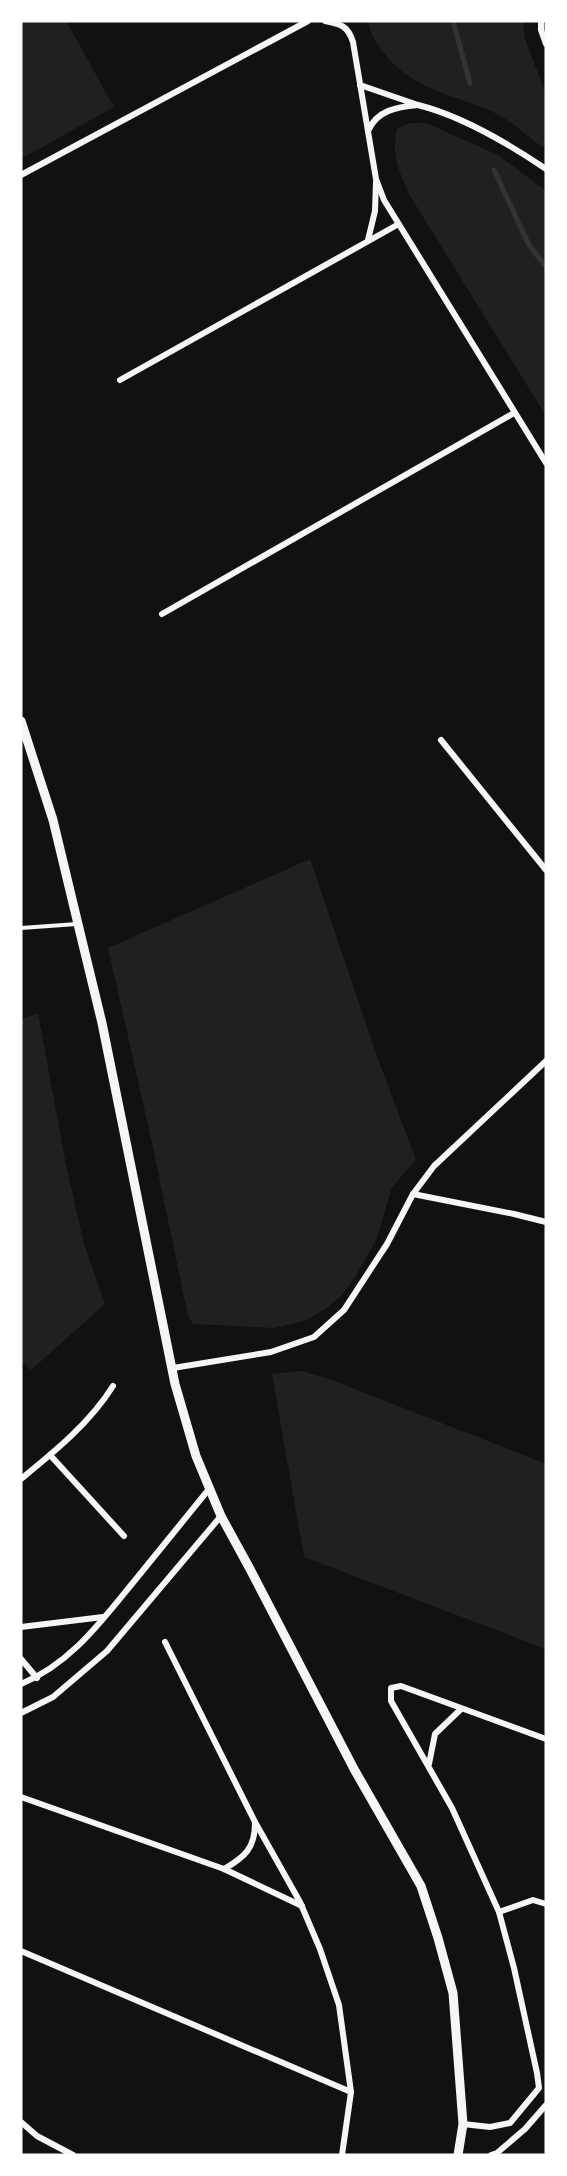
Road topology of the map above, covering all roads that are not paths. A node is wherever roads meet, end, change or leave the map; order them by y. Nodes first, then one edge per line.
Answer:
1 (308, 21) edge
2 (325, 21) edge
3 (541, 21) edge
4 (546, 44) edge
5 (360, 85) junction
6 (418, 105) junction
7 (368, 132) junction
8 (546, 169) edge
9 (21, 175) edge
10 (376, 179) junction
11 (397, 225) junction
12 (368, 241) junction
13 (120, 380) dead end
14 (514, 413) junction
15 (546, 463) edge
16 (162, 614) dead end
17 (21, 721) edge
18 (441, 740) dead end
19 (546, 870) edge
20 (78, 924) junction
21 (21, 928) edge
22 (546, 1061) edge
23 (413, 1194) junction
24 (546, 1222) edge
25 (173, 1368) junction
26 (113, 1386) dead end
27 (50, 1455) junction
28 (21, 1479) edge
29 (209, 1489) junction
30 (221, 1516) junction
31 (124, 1536) dead end
32 (104, 1617) junction
33 (21, 1627) edge
34 (165, 1642) dead end
35 (21, 1659) edge
36 (37, 1678) junction
37 (21, 1684) edge
38 (461, 1709) junction
39 (21, 1713) edge
40 (546, 1739) edge
41 (428, 1764) junction
42 (21, 1797) edge
43 (255, 1822) junction
44 (224, 1869) junction
45 (546, 1904) edge
46 (302, 1906) junction
47 (499, 1912) junction
48 (21, 1951) edge
49 (542, 2090) edge
50 (351, 2092) junction
51 (546, 2105) edge
52 (21, 2122) edge
53 (462, 2124) junction
54 (73, 2155) edge
55 (342, 2155) edge
56 (458, 2155) edge
57 (491, 2155) edge

1 - 9 street
2 - 5 street
3 - 4 street
5 - 6 street
5 - 7 street
6 - 7 street
6 - 8 street
7 - 10 street
10 - 11 street
10 - 12 street
11 - 12 street
11 - 14 street
12 - 13 street
14 - 15 street
14 - 16 street
17 - 20 street
18 - 19 street
20 - 21 lane
20 - 25 street
22 - 23 street
23 - 24 street
23 - 25 street
25 - 29 street
26 - 27 street
27 - 28 street
27 - 31 street
29 - 30 street
29 - 32 street
30 - 39 street
30 - 53 street
32 - 33 street
32 - 36 street
34 - 43 street
35 - 36 street
36 - 37 street
38 - 40 street
38 - 41 street
38 - 41 street
41 - 47 street
42 - 44 street
43 - 44 street
43 - 46 street
44 - 46 street
45 - 47 street
46 - 50 street
47 - 49 street
48 - 50 street
49 - 53 street
50 - 55 street
51 - 57 street
52 - 54 street
53 - 56 street

